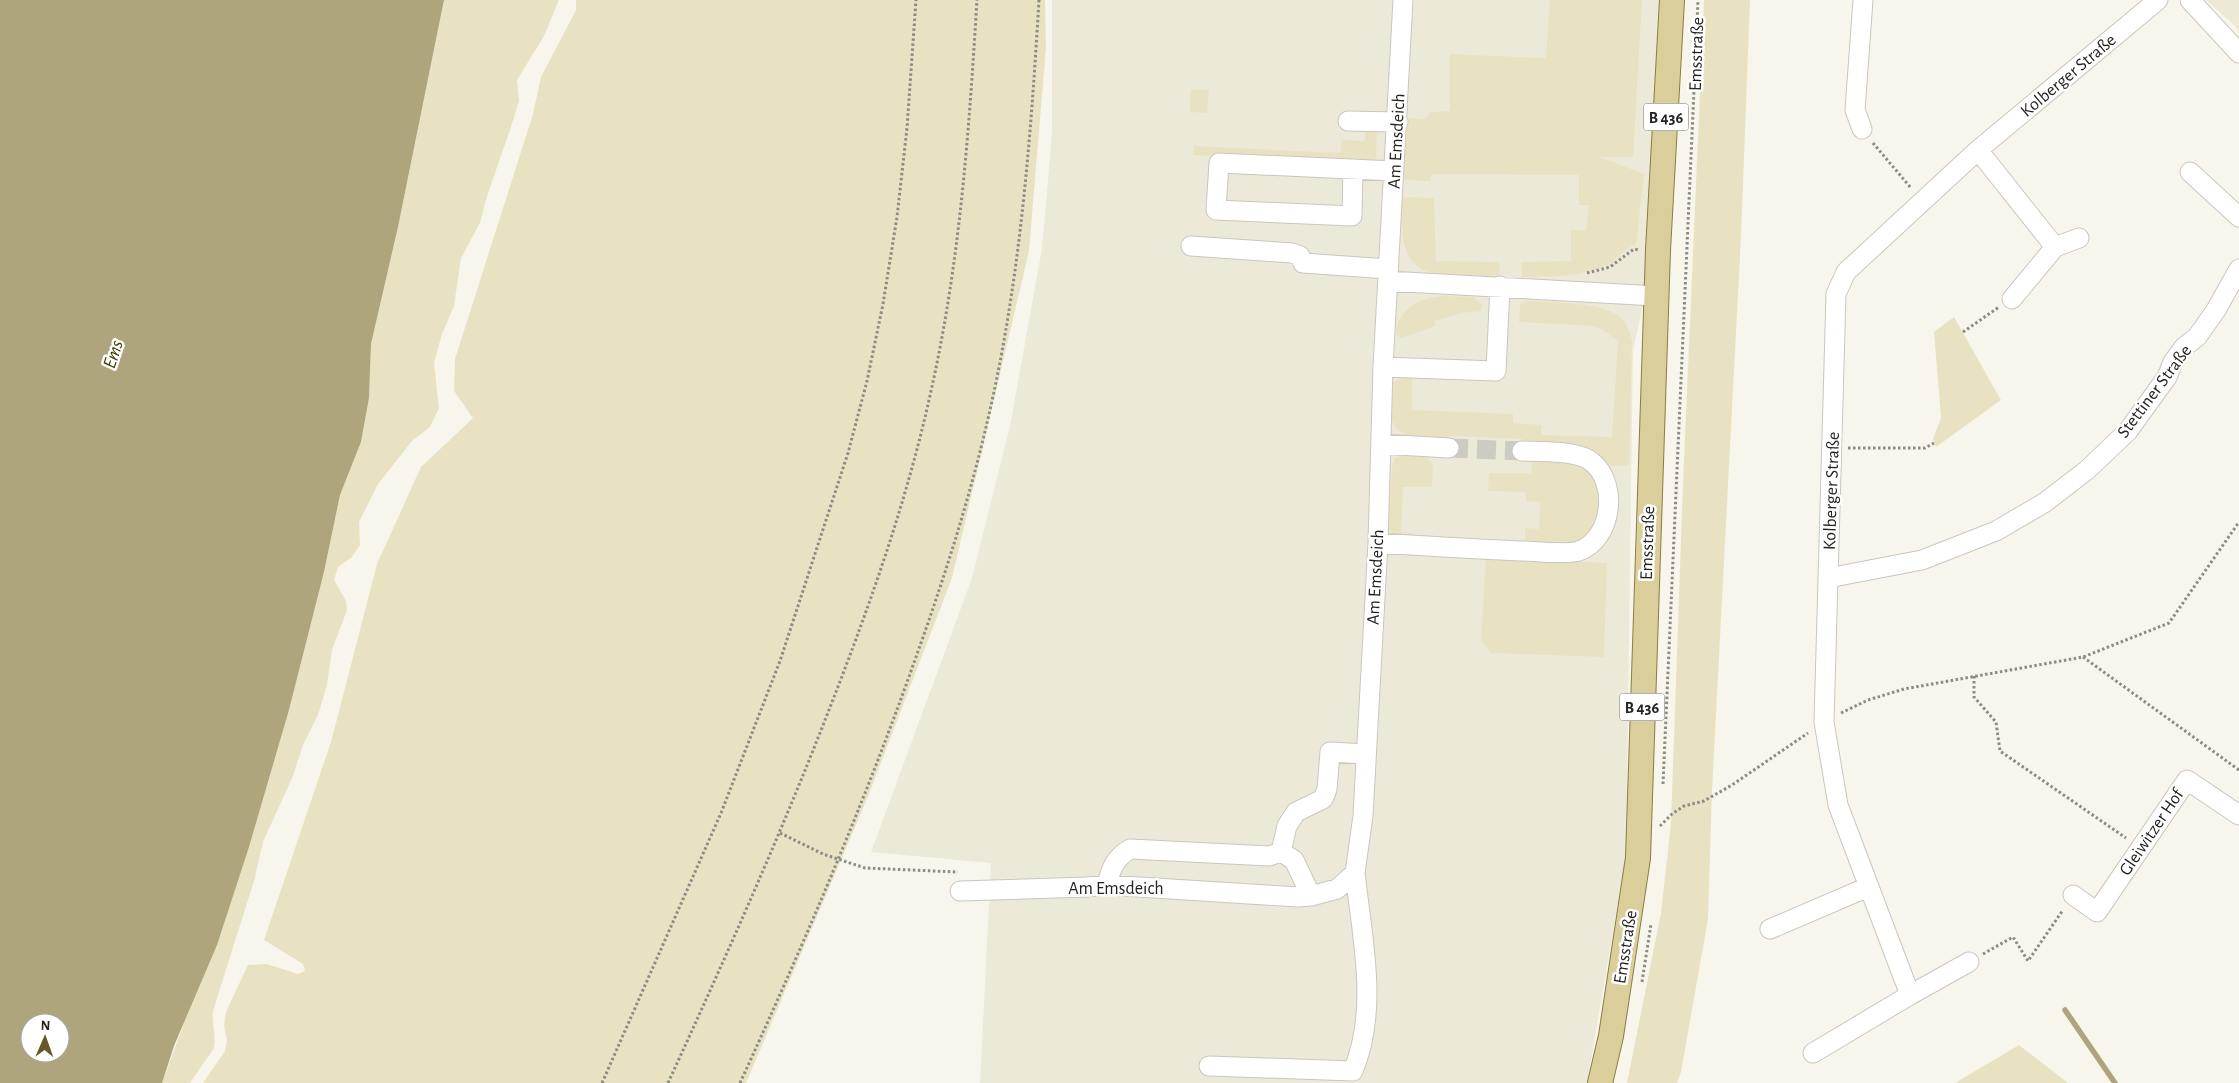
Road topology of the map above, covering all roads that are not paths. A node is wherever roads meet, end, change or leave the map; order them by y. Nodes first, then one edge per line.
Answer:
1 (1403, 0) edge
2 (1672, 0) edge
3 (1863, 0) edge
4 (2158, 0) edge
5 (2190, 0) edge
6 (2239, 53) edge
7 (1348, 121) dead end
8 (1398, 122) junction
9 (1862, 129) road end
10 (1978, 150) junction
11 (1353, 169) junction
12 (1394, 171) junction
13 (2190, 172) dead end
14 (2239, 217) edge
15 (2078, 238) dead end
16 (1191, 246) dead end
17 (2055, 247) junction
18 (2239, 269) edge
19 (1388, 275) junction
20 (1500, 286) junction
21 (1656, 296) junction
22 (2012, 298) road end
23 (1383, 367) junction
24 (1381, 444) junction
25 (1441, 447) tunnel mouth
26 (1522, 450) tunnel mouth
27 (1378, 543) junction
28 (1828, 578) junction
29 (1366, 754) junction
30 (2239, 815) edge
31 (1282, 852) junction
32 (1355, 873) junction
33 (1107, 885) junction
34 (1868, 887) junction
35 (960, 891) dead end
36 (2073, 895) road end
37 (1310, 896) junction
38 (1770, 929) dead end
39 (1969, 962) road end
40 (1910, 995) junction
41 (1813, 1053) dead end
42 (1209, 1066) dead end
43 (1600, 1083) edge

1 - 8 street, Am Emsdeich
2 - 21 main road, Emsstraße / B 436
3 - 9 street
4 - 10 street, Kolberger Straße
5 - 6 street
7 - 8 street
8 - 12 street, Am Emsdeich
10 - 17 street
10 - 28 street, Kolberger Straße
11 - 11 street
11 - 12 street
12 - 19 street, Am Emsdeich
13 - 14 street
15 - 17 street
16 - 19 street
17 - 22 street
18 - 28 street, Stettiner Straße
19 - 20 street
19 - 23 street, Am Emsdeich
20 - 21 street
20 - 23 street
21 - 43 main road, Emsstraße / B 436
23 - 24 street, Am Emsdeich
24 - 25 street
24 - 27 street, Am Emsdeich
26 - 27 street
27 - 29 street, Am Emsdeich
28 - 34 street, Kolberger Straße
29 - 31 street
29 - 32 street, Am Emsdeich
30 - 36 street, Gleiwitzer Hof
31 - 33 street
31 - 37 street
32 - 37 street, Am Emsdeich
32 - 42 street, Am Emsdeich
33 - 35 street, Am Emsdeich
33 - 37 street, Am Emsdeich
34 - 38 street
34 - 40 street, Kolberger Straße
39 - 40 street
40 - 41 street

